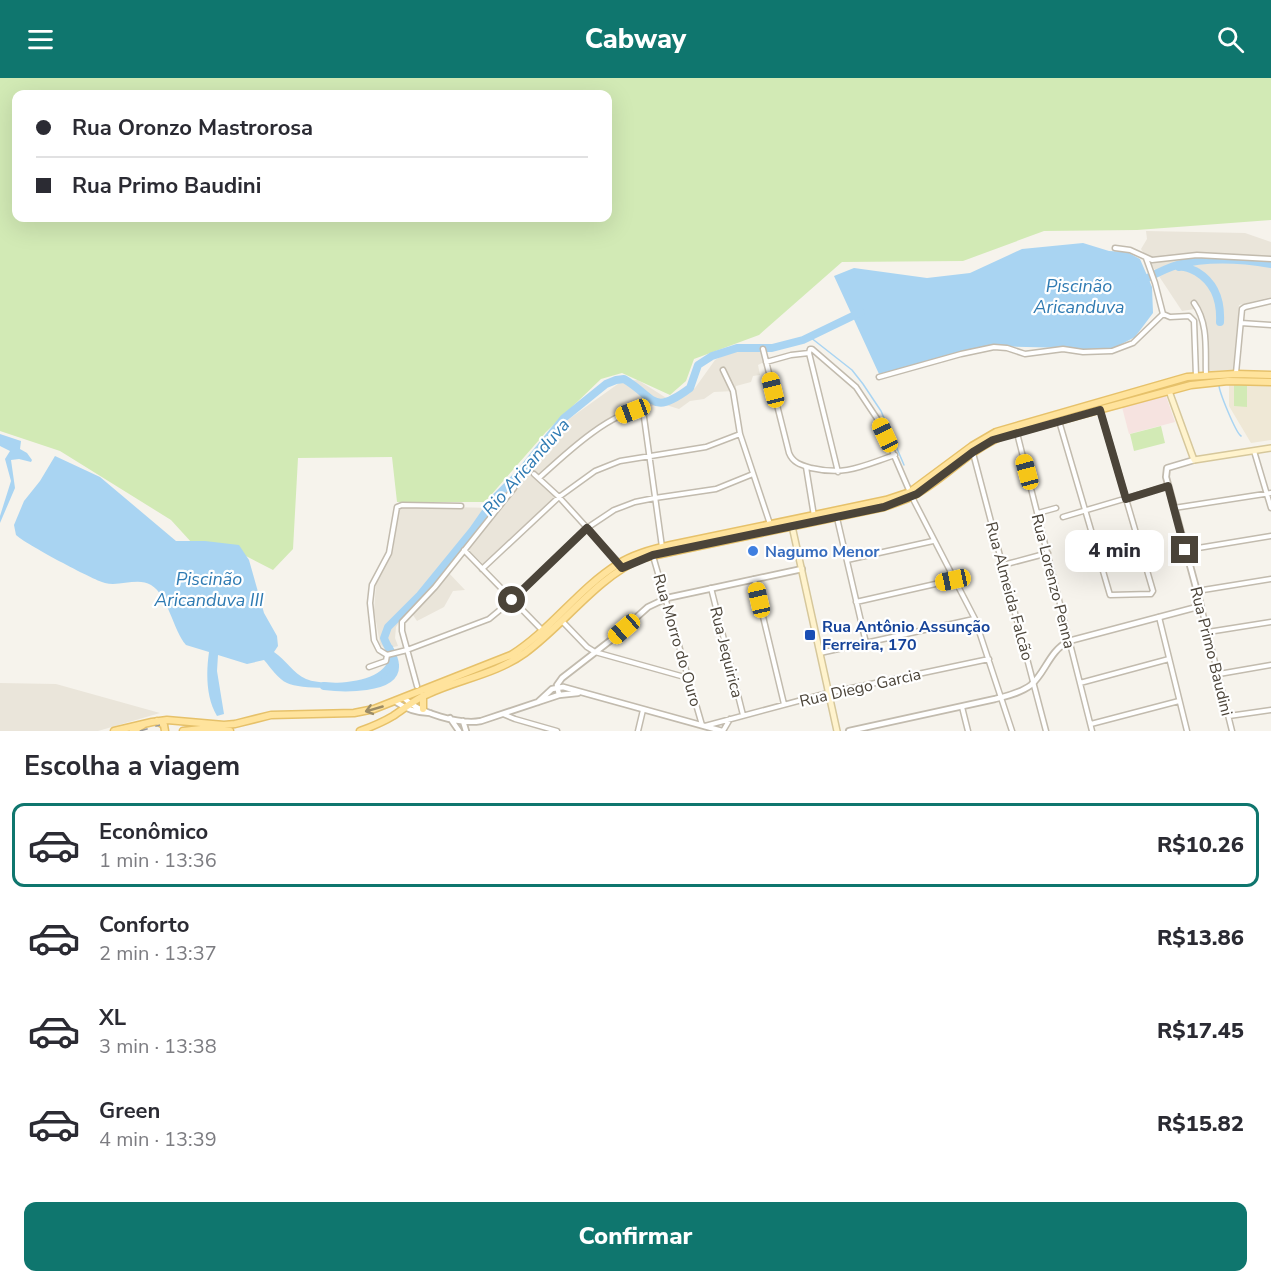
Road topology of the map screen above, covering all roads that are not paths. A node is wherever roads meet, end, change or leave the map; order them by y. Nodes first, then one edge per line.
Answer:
1 (1115, 249) dead end
2 (1145, 257) junction
3 (1271, 259) edge
4 (1271, 301) edge
5 (1194, 303) dead end
6 (1163, 314) junction
7 (1241, 322) junction
8 (1271, 325) edge
9 (763, 349) dead end
10 (809, 353) junction
11 (824, 360) junction
12 (766, 362) junction
13 (811, 366) junction
14 (723, 370) dead end
15 (1236, 374) junction
16 (1206, 375) junction
17 (1271, 375) edge
18 (1196, 376) junction
19 (879, 377) dead end
20 (1271, 382) edge
21 (1169, 391) junction
22 (1100, 410) junction
23 (1059, 421) junction
24 (1017, 432) junction
25 (740, 434) junction
26 (1271, 448) edge
27 (1254, 451) junction
28 (973, 452) junction
29 (895, 455) junction
30 (649, 456) junction
31 (1194, 460) junction
32 (806, 467) junction
33 (838, 472) junction
34 (534, 474) dead end
35 (753, 474) junction
36 (539, 478) junction
37 (1168, 486) junction
38 (514, 488) dead end
39 (1269, 493) edge
40 (911, 494) junction
41 (558, 497) junction
42 (655, 498) junction
43 (1126, 499) junction
44 (461, 506) dead end
45 (1056, 508) dead end
46 (1174, 508) junction
47 (1271, 508) edge
48 (1085, 511) junction
49 (1038, 513) junction
50 (814, 516) junction
51 (837, 516) junction
52 (1063, 517) dead end
53 (792, 523) junction
54 (770, 525) junction
55 (587, 528) junction
56 (1271, 536) edge
57 (933, 542) junction
58 (662, 548) junction
59 (464, 550) junction
60 (1185, 550) junction
61 (1048, 553) junction
62 (653, 555) junction
63 (847, 560) junction
64 (1003, 565) junction
65 (620, 566) junction
66 (482, 569) junction
67 (802, 569) junction
68 (754, 579) junction
69 (1271, 579) edge
70 (953, 580) junction
71 (711, 588) junction
72 (1197, 591) junction
73 (667, 598) junction
74 (512, 600) junction
75 (856, 602) junction
76 (1201, 606) junction
77 (1159, 617) junction
78 (975, 619) junction
79 (562, 620) junction
80 (1271, 622) edge
81 (543, 631) junction
82 (1208, 632) junction
83 (1069, 641) junction
84 (866, 643) junction
85 (407, 650) junction
86 (595, 652) junction
87 (820, 653) junction
88 (389, 654) junction
89 (989, 659) junction
90 (1169, 659) junction
91 (1271, 665) edge
92 (369, 667) dead end
93 (1219, 675) junction
94 (689, 678) junction
95 (1034, 682) junction
96 (1080, 683) junction
97 (417, 686) dead end
98 (557, 687) junction
99 (584, 693) junction
100 (828, 693) junction
101 (559, 695) junction
102 (423, 696) junction
103 (1002, 697) junction
104 (404, 698) junction
105 (1179, 701) junction
106 (396, 702) junction
107 (538, 702) junction
108 (784, 704) junction
109 (407, 706) junction
110 (962, 707) junction
111 (423, 709) junction
112 (643, 710) junction
113 (1271, 710) edge
114 (430, 713) junction
115 (503, 714) junction
116 (743, 715) junction
117 (1229, 716) junction
118 (450, 718) junction
119 (731, 718) junction
120 (157, 721) junction
121 (463, 721) junction
122 (146, 723) junction
123 (1091, 724) junction
124 (704, 726) junction
125 (717, 730) edge
126 (114, 731) edge
127 (132, 731) edge
128 (165, 731) edge
129 (183, 731) edge
130 (231, 731) edge
131 (360, 731) edge
132 (459, 731) edge
133 (466, 731) edge
134 (556, 731) edge
135 (638, 731) edge
136 (722, 731) edge
137 (837, 731) edge
138 (849, 731) edge
139 (969, 731) edge
140 (1012, 731) edge
141 (1046, 731) edge
142 (1092, 731) edge
143 (1187, 731) edge
144 (1232, 731) edge

1 - 2 street
2 - 3 street
2 - 6 street
4 - 7 street
5 - 16 street
6 - 18 street
6 - 19 street
7 - 8 street
7 - 15 street
9 - 12 street
10 - 11 street
10 - 12 street
10 - 13 street
11 - 13 street
11 - 29 street
12 - 32 street
13 - 33 street
14 - 25 street
15 - 16 main road
15 - 17 main road
16 - 18 main road
18 - 21 main road
18 - 40 main road
20 - 21 main road
21 - 22 main road
21 - 31 main road
22 - 23 main road
22 - 43 street
23 - 24 main road
23 - 48 street
24 - 28 main road
24 - 49 street, Rua Lorenzo Penna
25 - 30 street
25 - 35 street
26 - 27 main road
27 - 31 main road
27 - 39 street
28 - 40 main road
28 - 64 street, Rua Almeida Falcão
29 - 33 street
29 - 40 street
30 - 36 street
30 - 41 street
30 - 42 street
31 - 37 street, Rua Primo Baudini
32 - 33 street
32 - 50 street
34 - 36 street
35 - 42 street
35 - 54 street
36 - 41 street
37 - 43 street
37 - 46 street, Rua Primo Baudini
38 - 59 street
39 - 46 street
39 - 47 street
40 - 50 main road
40 - 51 main road
40 - 57 street
41 - 55 street
41 - 66 street
42 - 55 street
42 - 58 street
43 - 48 street
43 - 48 street
44 - 88 street
45 - 49 street
46 - 60 street, Rua Primo Baudini
48 - 52 street
49 - 61 street, Rua Lorenzo Penna
50 - 53 main road
51 - 53 main road
51 - 63 street
53 - 54 main road
53 - 62 main road
53 - 67 main road
54 - 58 main road
55 - 65 street
55 - 74 street
56 - 60 street
57 - 63 street
57 - 70 street
58 - 65 main road
59 - 66 street
59 - 85 street
60 - 72 street, Rua Primo Baudini
61 - 64 street
61 - 83 street, Rua Lorenzo Penna
62 - 65 main road
62 - 73 street, Rua Morro do Ouro
63 - 75 street
64 - 95 street, Rua Almeida Falcão
65 - 79 main road
65 - 81 main road
66 - 74 street
67 - 68 street
67 - 87 main road
68 - 71 street
68 - 108 street
69 - 72 street
70 - 75 street
70 - 78 street
71 - 73 street
71 - 116 street, Rua Jequirica
72 - 76 street, Rua Primo Baudini
73 - 86 street
73 - 94 street, Rua Morro do Ouro
74 - 81 street
74 - 85 street
75 - 84 street
76 - 77 street
76 - 82 street, Rua Primo Baudini
77 - 83 street
77 - 90 street
78 - 84 street
78 - 89 street
79 - 86 street
79 - 102 main road
80 - 82 street
81 - 104 main road
82 - 93 street, Rua Primo Baudini
83 - 95 street
83 - 96 street, Rua Lorenzo Penna
84 - 87 street
85 - 88 street
85 - 97 street
86 - 94 street
86 - 98 street
87 - 100 main road
88 - 92 street
89 - 100 street, Rua Diego Garcia
89 - 103 street
90 - 96 street
90 - 105 street
91 - 93 street
93 - 117 street, Rua Primo Baudini
94 - 124 street, Rua Morro do Ouro
95 - 103 street
95 - 141 street, Rua Almeida Falcão
96 - 123 street, Rua Lorenzo Penna
98 - 99 street
98 - 101 street
98 - 107 street
99 - 101 street
99 - 112 street
100 - 108 street, Rua Diego Garcia
100 - 137 main road
101 - 107 street
102 - 109 main road
102 - 111 main road
103 - 110 street
103 - 140 street
104 - 106 main road
104 - 109 street
105 - 123 street
105 - 143 street
106 - 109 street
106 -> 120 main road
107 - 115 street
108 - 116 street, Rua Diego Garcia
109 - 111 street
109 - 114 street
109 - 131 main road
110 - 138 street
110 - 139 street
111 - 114 street
112 - 124 street
112 - 135 street
113 - 117 street
114 - 118 street
115 - 121 street
115 - 134 street
116 - 119 street, Rua Diego Garcia
117 - 144 street, Rua Primo Baudini
118 - 121 street
118 - 132 street
119 - 124 street, Rua Diego Garcia
119 - 136 street
120 - 122 main road
120 - 128 main road
121 - 133 street
122 - 126 main road
122 - 127 main road
123 - 142 street, Rua Lorenzo Penna
124 - 125 street
125 - 136 street
129 - 130 main road

